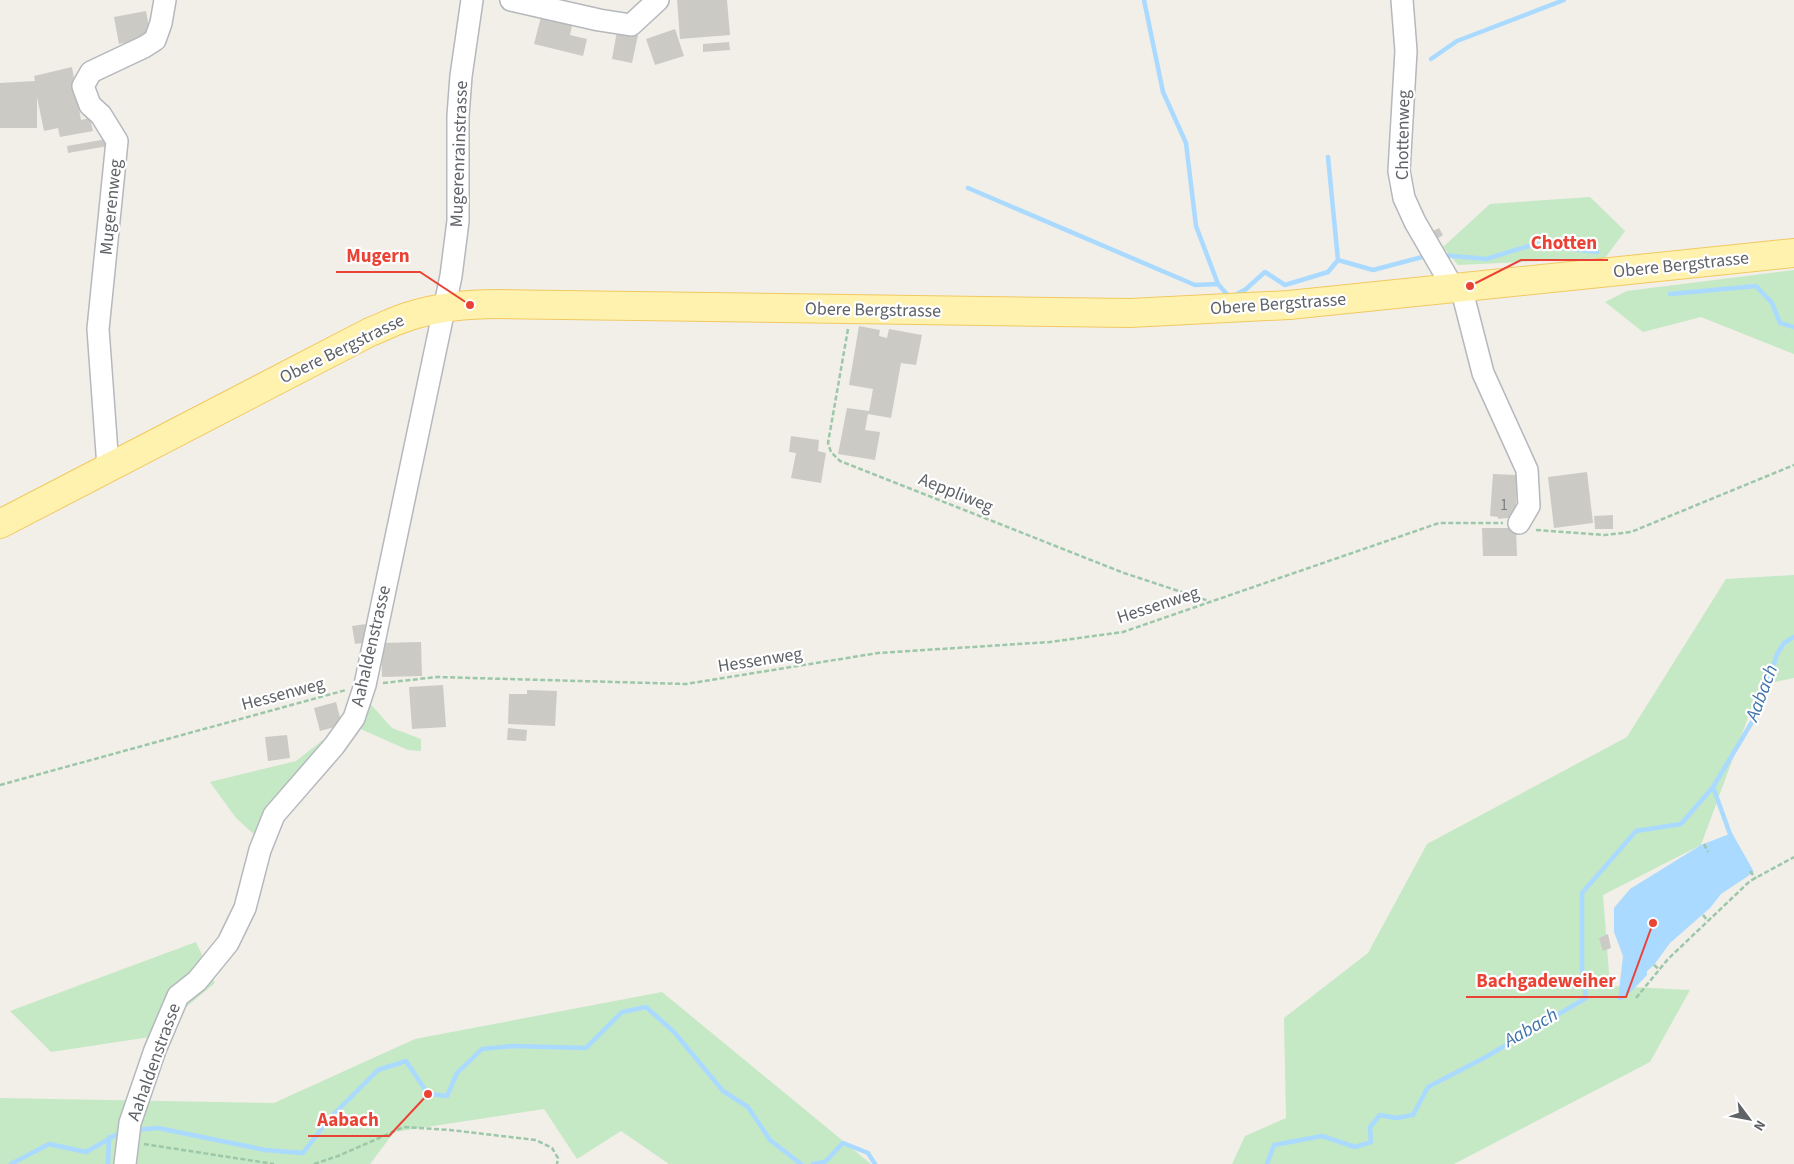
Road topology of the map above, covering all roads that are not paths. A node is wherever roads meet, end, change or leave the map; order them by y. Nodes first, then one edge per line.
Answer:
1 (165, 0) edge
2 (472, 0) edge
3 (511, 0) edge
4 (658, 0) edge
5 (1402, 0) edge
6 (1794, 253) edge
7 (1455, 288) junction
8 (445, 307) junction
9 (108, 467) junction
10 (1519, 523) road end
11 (0, 524) edge
12 (125, 1164) edge

1 - 9 street, Mugerenweg
2 - 8 street, Mugerenrainstrasse
3 - 4 street
5 - 7 street, Chottenweg
6 - 7 main road, Obere Bergstrasse
7 - 8 main road, Obere Bergstrasse
7 - 10 street, Chottenweg
8 - 9 main road, Obere Bergstrasse
8 - 12 street, Aahaldenstrasse
9 - 11 main road, Obere Bergstrasse

